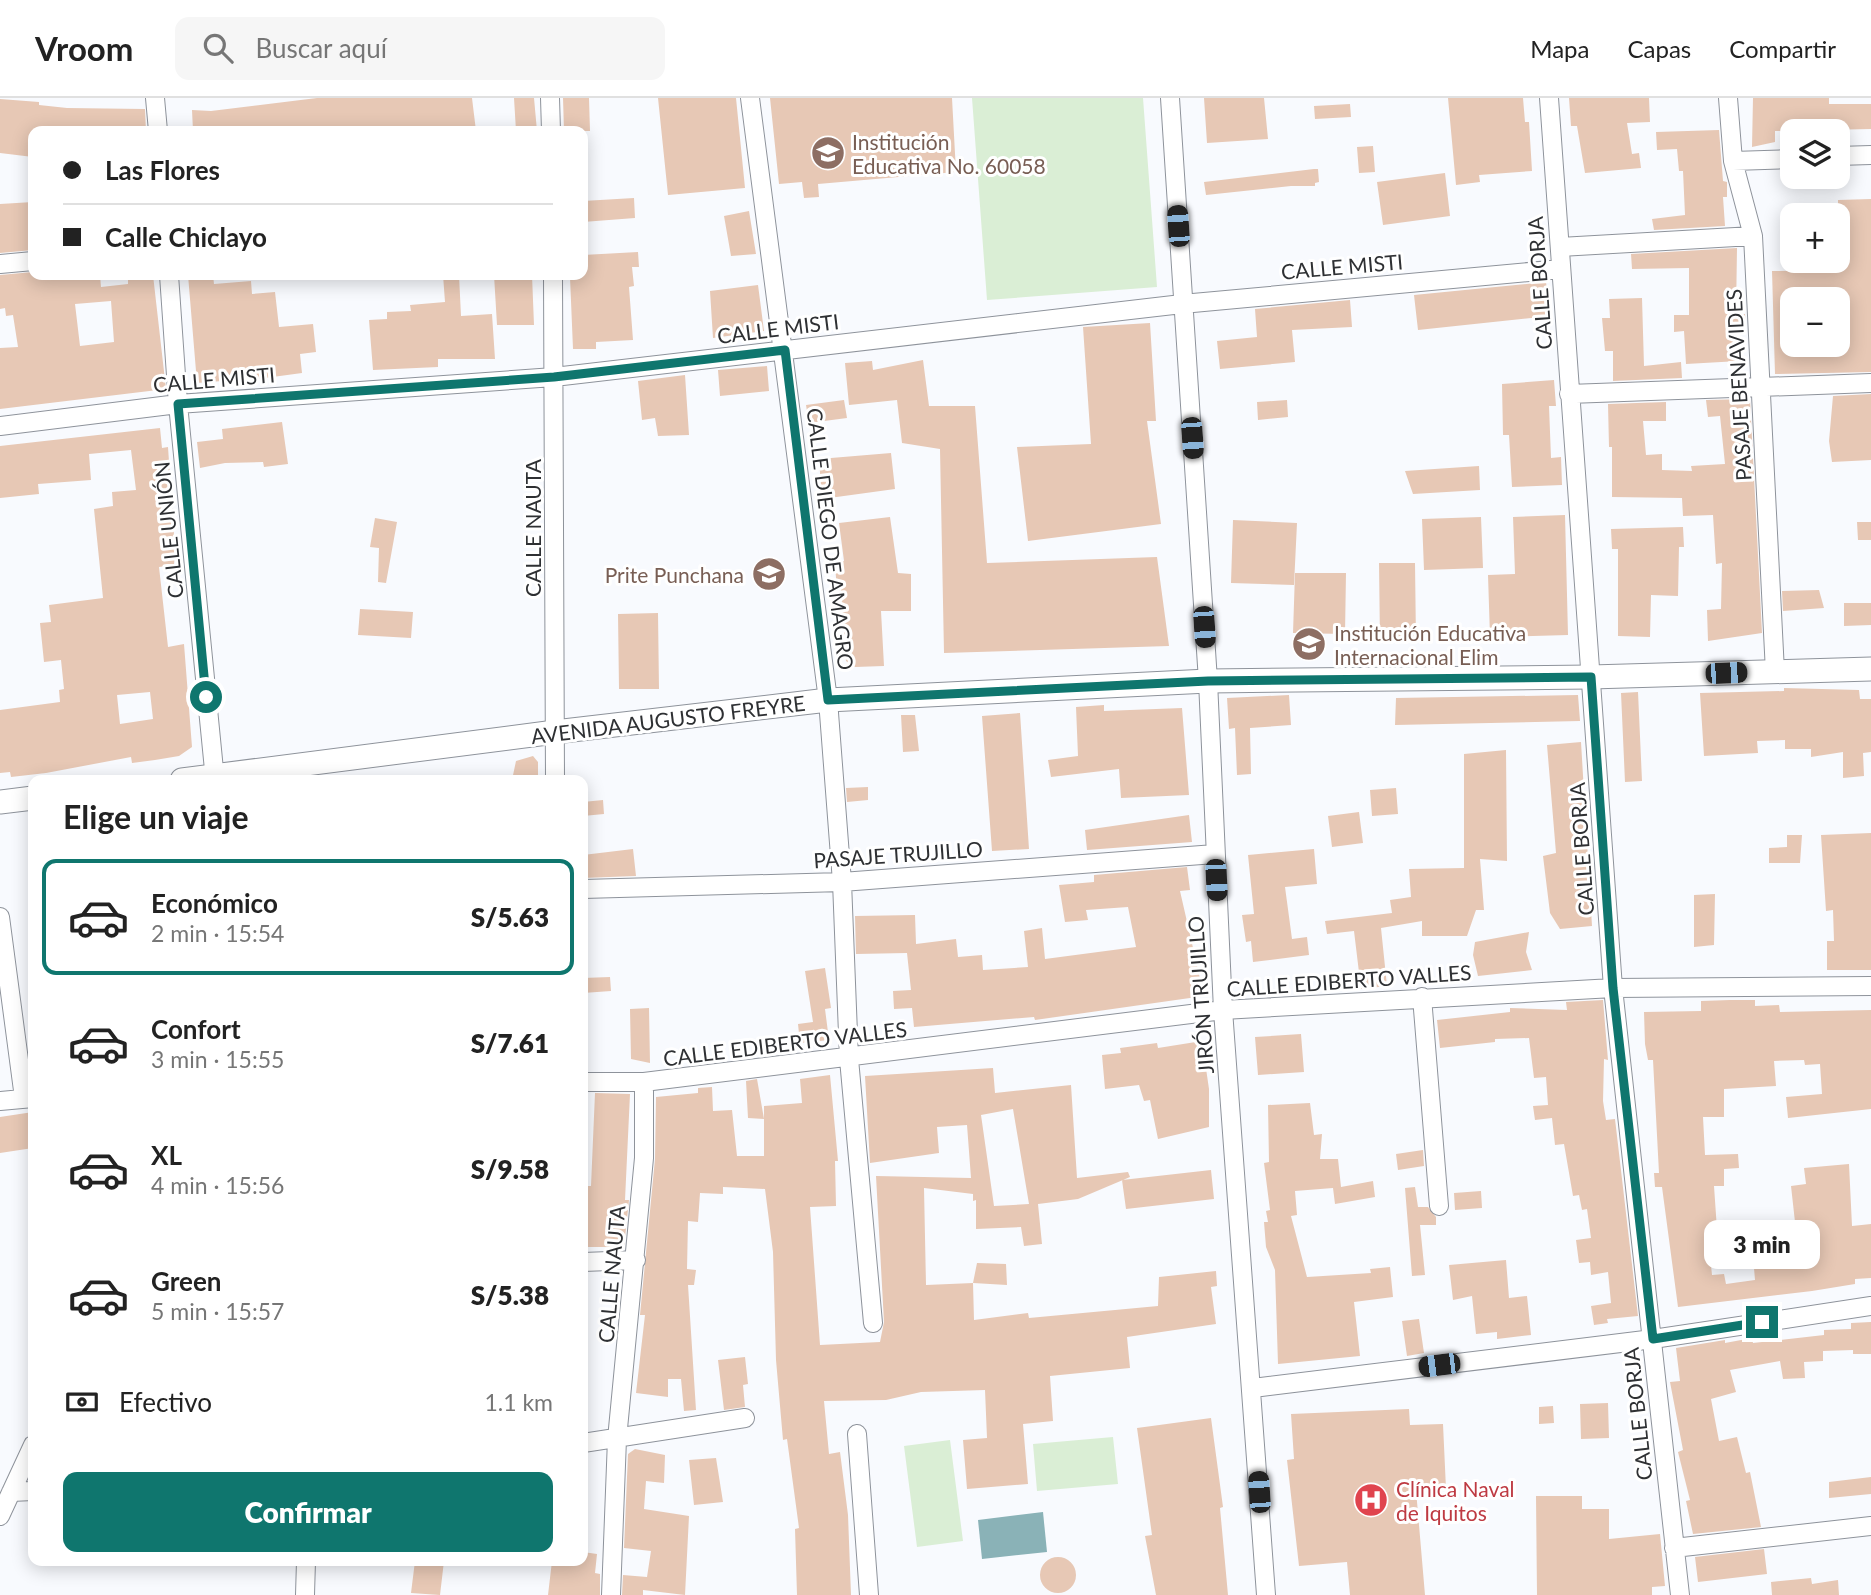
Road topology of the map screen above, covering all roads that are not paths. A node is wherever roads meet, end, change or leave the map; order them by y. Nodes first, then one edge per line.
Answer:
1 (155, 98) edge
2 (551, 98) edge
3 (750, 98) edge
4 (1170, 98) edge
5 (1549, 98) edge
6 (1728, 98) edge
7 (158, 126) edge
8 (551, 126) edge
9 (1871, 155) edge
10 (1850, 156) edge
11 (1780, 159) edge
12 (1732, 161) junction
13 (1753, 236) junction
14 (1560, 247) junction
15 (28, 261) edge
16 (0, 264) edge
17 (1561, 269) junction
18 (169, 280) edge
19 (553, 280) edge
20 (1182, 304) junction
21 (785, 350) junction
22 (554, 377) junction
23 (1871, 383) edge
24 (1761, 387) junction
25 (1569, 394) junction
26 (178, 404) junction
27 (0, 426) edge
28 (1871, 669) edge
29 (1775, 672) junction
30 (1591, 677) junction
31 (1208, 681) junction
32 (828, 700) junction
33 (555, 732) junction
34 (214, 775) edge
35 (243, 775) edge
36 (555, 775) edge
37 (28, 799) edge
38 (0, 802) edge
39 (1215, 854) junction
40 (842, 882) junction
41 (588, 889) edge
42 (0, 917) edge
43 (1871, 986) edge
44 (1613, 988) junction
45 (1422, 998) junction
46 (1223, 1010) junction
47 (849, 1059) junction
48 (588, 1082) edge
49 (644, 1082) junction
50 (28, 1098) edge
51 (0, 1101) edge
52 (1439, 1206) dead end
53 (636, 1260) junction
54 (588, 1262) edge
55 (1871, 1306) edge
56 (873, 1323) dead end
57 (1653, 1339) junction
58 (1253, 1388) junction
59 (745, 1418) dead end
60 (858, 1434) dead end
61 (617, 1439) junction
62 (588, 1442) edge
63 (28, 1456) edge
64 (28, 1491) edge
65 (11, 1493) junction
66 (0, 1516) edge
67 (1871, 1526) edge
68 (1674, 1548) junction
69 (306, 1566) edge
70 (305, 1595) edge
71 (611, 1595) edge
72 (869, 1595) edge
73 (1266, 1595) edge
74 (1680, 1595) edge

1 - 7 street
2 - 8 street
3 - 21 street, CALLE DIEGO DE AMAGRO
4 - 20 street, JIRÓN TRUJILLO
5 - 14 street, CALLE BORJA
6 - 12 street, PASAJE BENAVIDES
9 - 10 street
11 - 12 street
12 - 13 street, PASAJE BENAVIDES
13 - 14 street
13 - 24 street, PASAJE BENAVIDES
14 - 17 street, CALLE BORJA
15 - 16 street
17 - 20 street, CALLE MISTI
17 - 25 street, CALLE BORJA
18 - 26 street, CALLE UNIÓN
19 - 22 street, CALLE NAUTA
20 - 21 street, CALLE MISTI
20 - 31 street, JIRÓN TRUJILLO
21 - 22 street, CALLE MISTI
21 - 32 street, CALLE DIEGO DE AMAGRO
22 - 26 street, CALLE MISTI
22 - 33 street, CALLE NAUTA
23 - 24 street
24 - 25 street
24 - 29 street, PASAJE BENAVIDES
25 - 30 street, CALLE BORJA
26 - 27 street, CALLE MISTI
26 - 34 street, CALLE UNIÓN
28 - 29 main road, AVENIDA AUGUSTO FREYRE
29 - 30 main road, AVENIDA AUGUSTO FREYRE
30 - 31 main road, AVENIDA AUGUSTO FREYRE
30 - 44 street, CALLE BORJA
31 - 32 main road, AVENIDA AUGUSTO FREYRE
31 - 39 street, JIRÓN TRUJILLO
32 - 33 main road, AVENIDA AUGUSTO FREYRE
32 - 40 street, CALLE DIEGO DE AMAGRO
33 - 35 main road, AVENIDA AUGUSTO FREYRE
33 - 36 street, CALLE NAUTA
37 - 38 main road
39 - 40 street, PASAJE TRUJILLO
39 - 46 street, JIRÓN TRUJILLO
40 - 41 street, PASAJE TRUJILLO
40 - 47 street, CALLE DIEGO DE AMAGRO
42 - 50 street
43 - 44 street, CALLE EDIBERTO VALLES
44 - 45 street, CALLE EDIBERTO VALLES
44 - 57 street, CALLE BORJA
45 - 46 street, CALLE EDIBERTO VALLES
45 - 52 street
46 - 47 street, CALLE EDIBERTO VALLES
46 - 58 street, JIRÓN TRUJILLO
47 - 49 street, CALLE EDIBERTO VALLES
47 - 56 street, CALLE DIEGO DE AMAGRO
48 - 49 street, CALLE EDIBERTO VALLES
49 - 53 street, CALLE NAUTA
50 - 51 street
53 - 54 street
53 - 61 street, CALLE NAUTA
55 - 57 street
57 - 58 street
57 - 68 street, CALLE BORJA
58 - 73 street, JIRÓN TRUJILLO
59 - 61 street
60 - 72 street
61 - 62 street
61 - 71 street, CALLE NAUTA
63 - 65 street
64 - 65 street
65 - 66 street
67 - 68 street
68 - 74 street, CALLE BORJA
69 - 70 street

